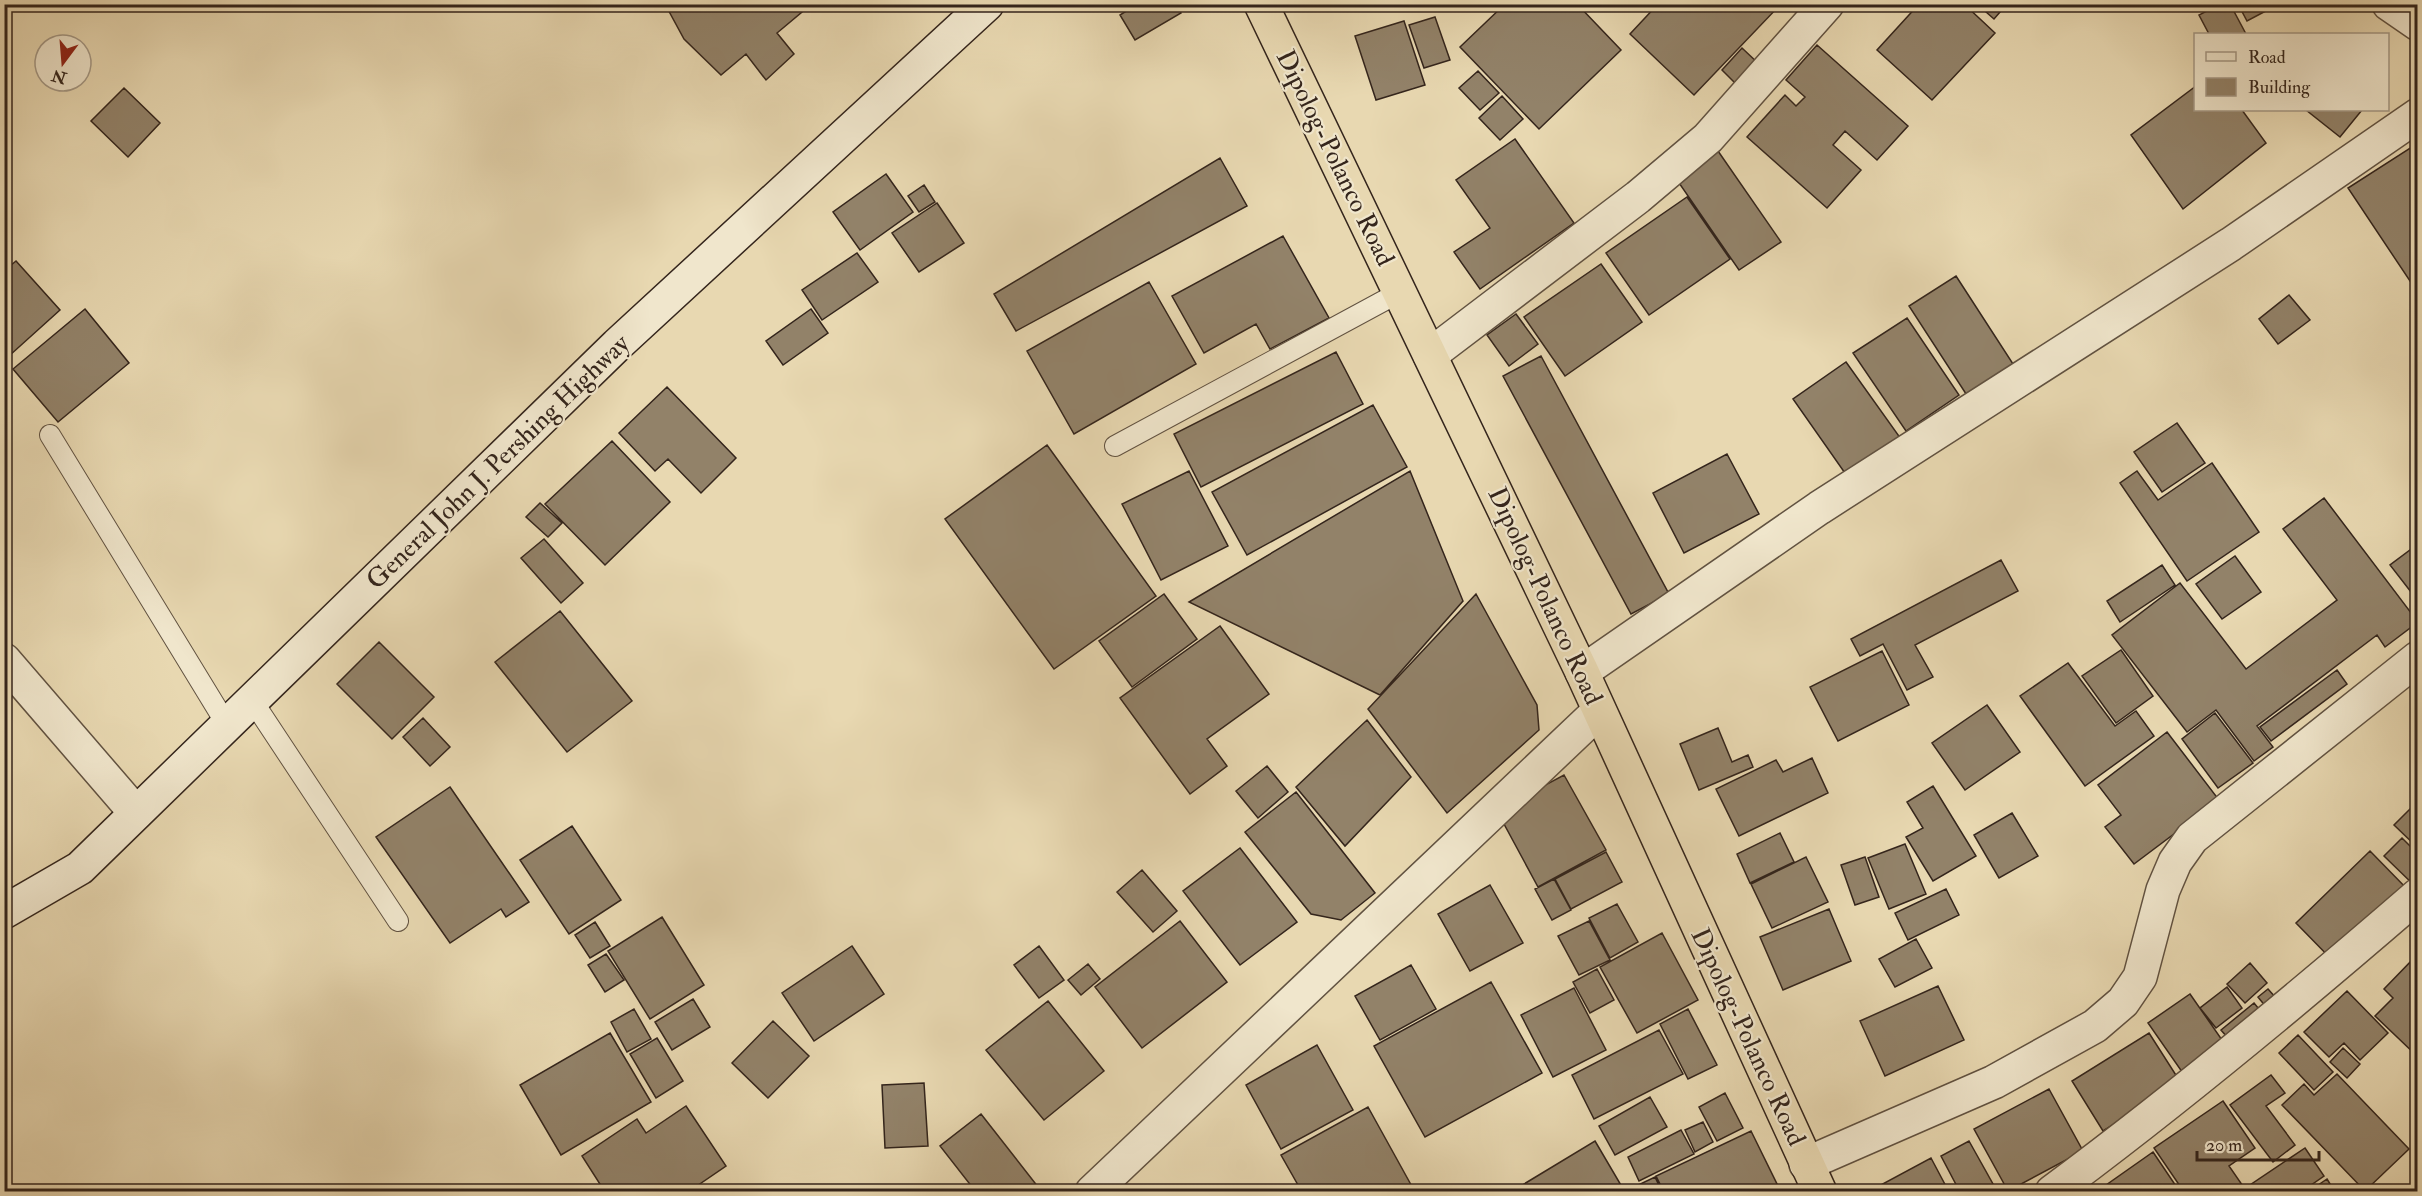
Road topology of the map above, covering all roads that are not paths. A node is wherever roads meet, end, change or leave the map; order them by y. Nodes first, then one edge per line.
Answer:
1 (987, 4) edge
2 (1262, 4) edge
3 (1827, 4) edge
4 (2389, 4) edge
5 (2418, 24) edge
6 (2418, 115) edge
7 (1400, 292) junction
8 (1430, 355) junction
9 (50, 435) dead end
10 (1115, 446) dead end
11 (2418, 658) edge
12 (4, 660) edge
13 (1582, 672) junction
14 (252, 700) junction
15 (1599, 711) junction
16 (226, 725) junction
17 (136, 813) junction
18 (2418, 895) edge
19 (4, 912) edge
20 (398, 921) dead end
21 (1813, 1178) edge
22 (1092, 1191) edge
23 (2052, 1191) edge

1 - 14 street, General John J. Pershing Highway
2 - 7 highway, Dipolog-Polanco Road
3 - 8 street
4 - 5 street
6 - 13 street
7 - 8 highway, Dipolog-Polanco Road
7 - 10 lane
8 - 13 highway, Dipolog-Polanco Road
9 - 16 lane
11 - 21 street
12 - 17 street
13 - 15 highway, Dipolog-Polanco Road
14 - 16 street, General John J. Pershing Highway
14 - 20 lane
15 - 21 highway, Dipolog-Polanco Road
15 - 22 street
16 - 17 street, General John J. Pershing Highway
17 - 19 street, General John J. Pershing Highway
18 - 23 street

